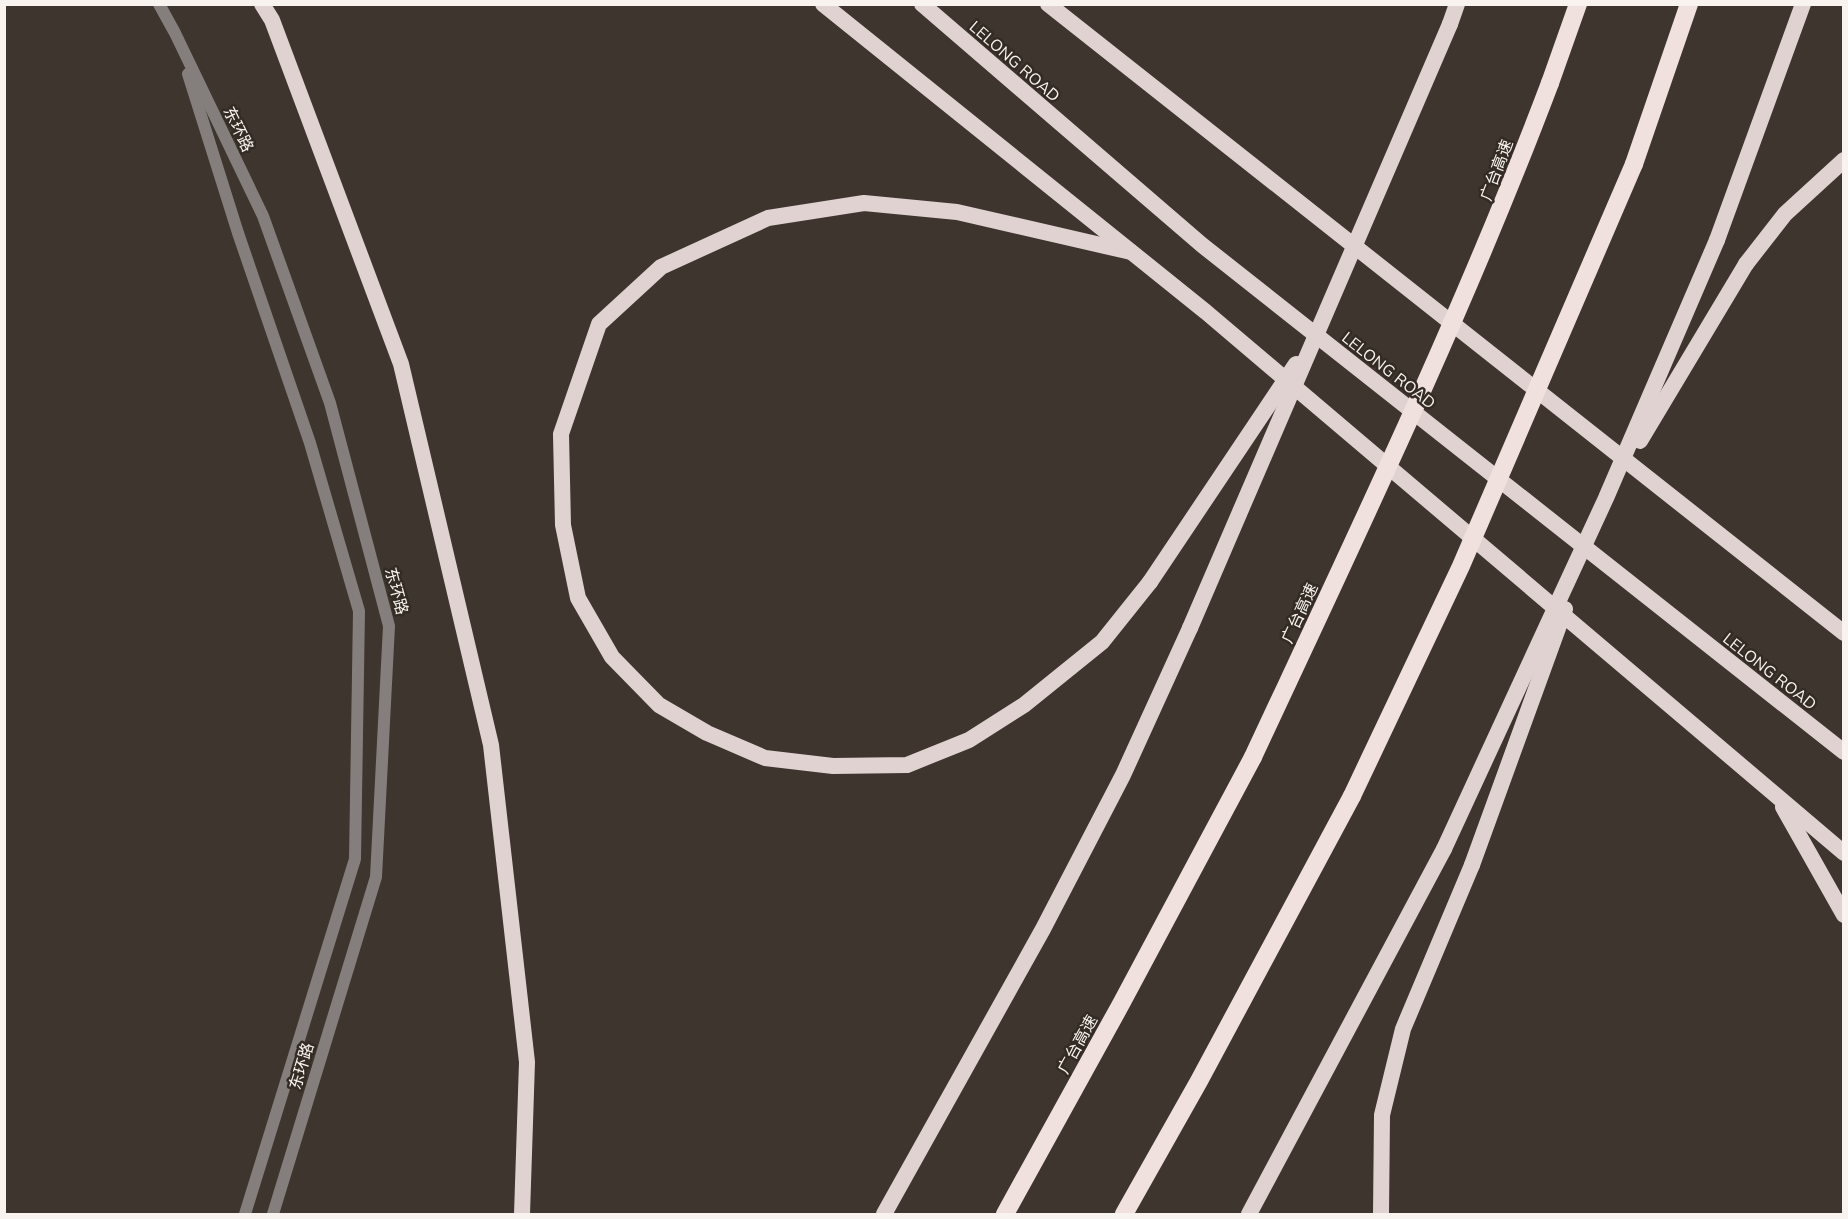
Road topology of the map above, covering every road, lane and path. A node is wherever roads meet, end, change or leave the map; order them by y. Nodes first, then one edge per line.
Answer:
1 (159, 4) edge
2 (262, 4) edge
3 (823, 4) edge
4 (922, 4) edge
5 (1048, 4) edge
6 (1457, 4) edge
7 (1578, 4) edge
8 (1689, 4) edge
9 (1803, 4) edge
10 (175, 33) junction
11 (1844, 160) edge
12 (1131, 252) junction
13 (1320, 328) junction
14 (1606, 498) junction
15 (1844, 633) edge
16 (1844, 752) edge
17 (1777, 796) junction
18 (1844, 853) edge
19 (1844, 915) edge
20 (245, 1215) edge
21 (273, 1215) edge
22 (522, 1215) edge
23 (884, 1215) edge
24 (1005, 1215) edge
25 (1124, 1215) edge
26 (1249, 1215) edge
27 (1381, 1215) edge

1 - 10 lane, 东环路
2 - 22 highway
3 - 12 highway
4 - 16 highway, LELONG ROAD
5 - 15 highway
6 - 13 highway, bridge
7 - 24 highway, 广台高速, bridge
8 - 25 highway, bridge
9 - 14 highway, bridge
10 - 20 lane, 东环路
10 - 21 lane, 东环路
11 - 14 highway, bridge
12 - 13 highway, bridge
12 - 17 highway
13 - 23 highway, bridge
14 - 26 highway, bridge
14 - 27 highway, bridge
17 - 18 highway
17 - 19 highway

